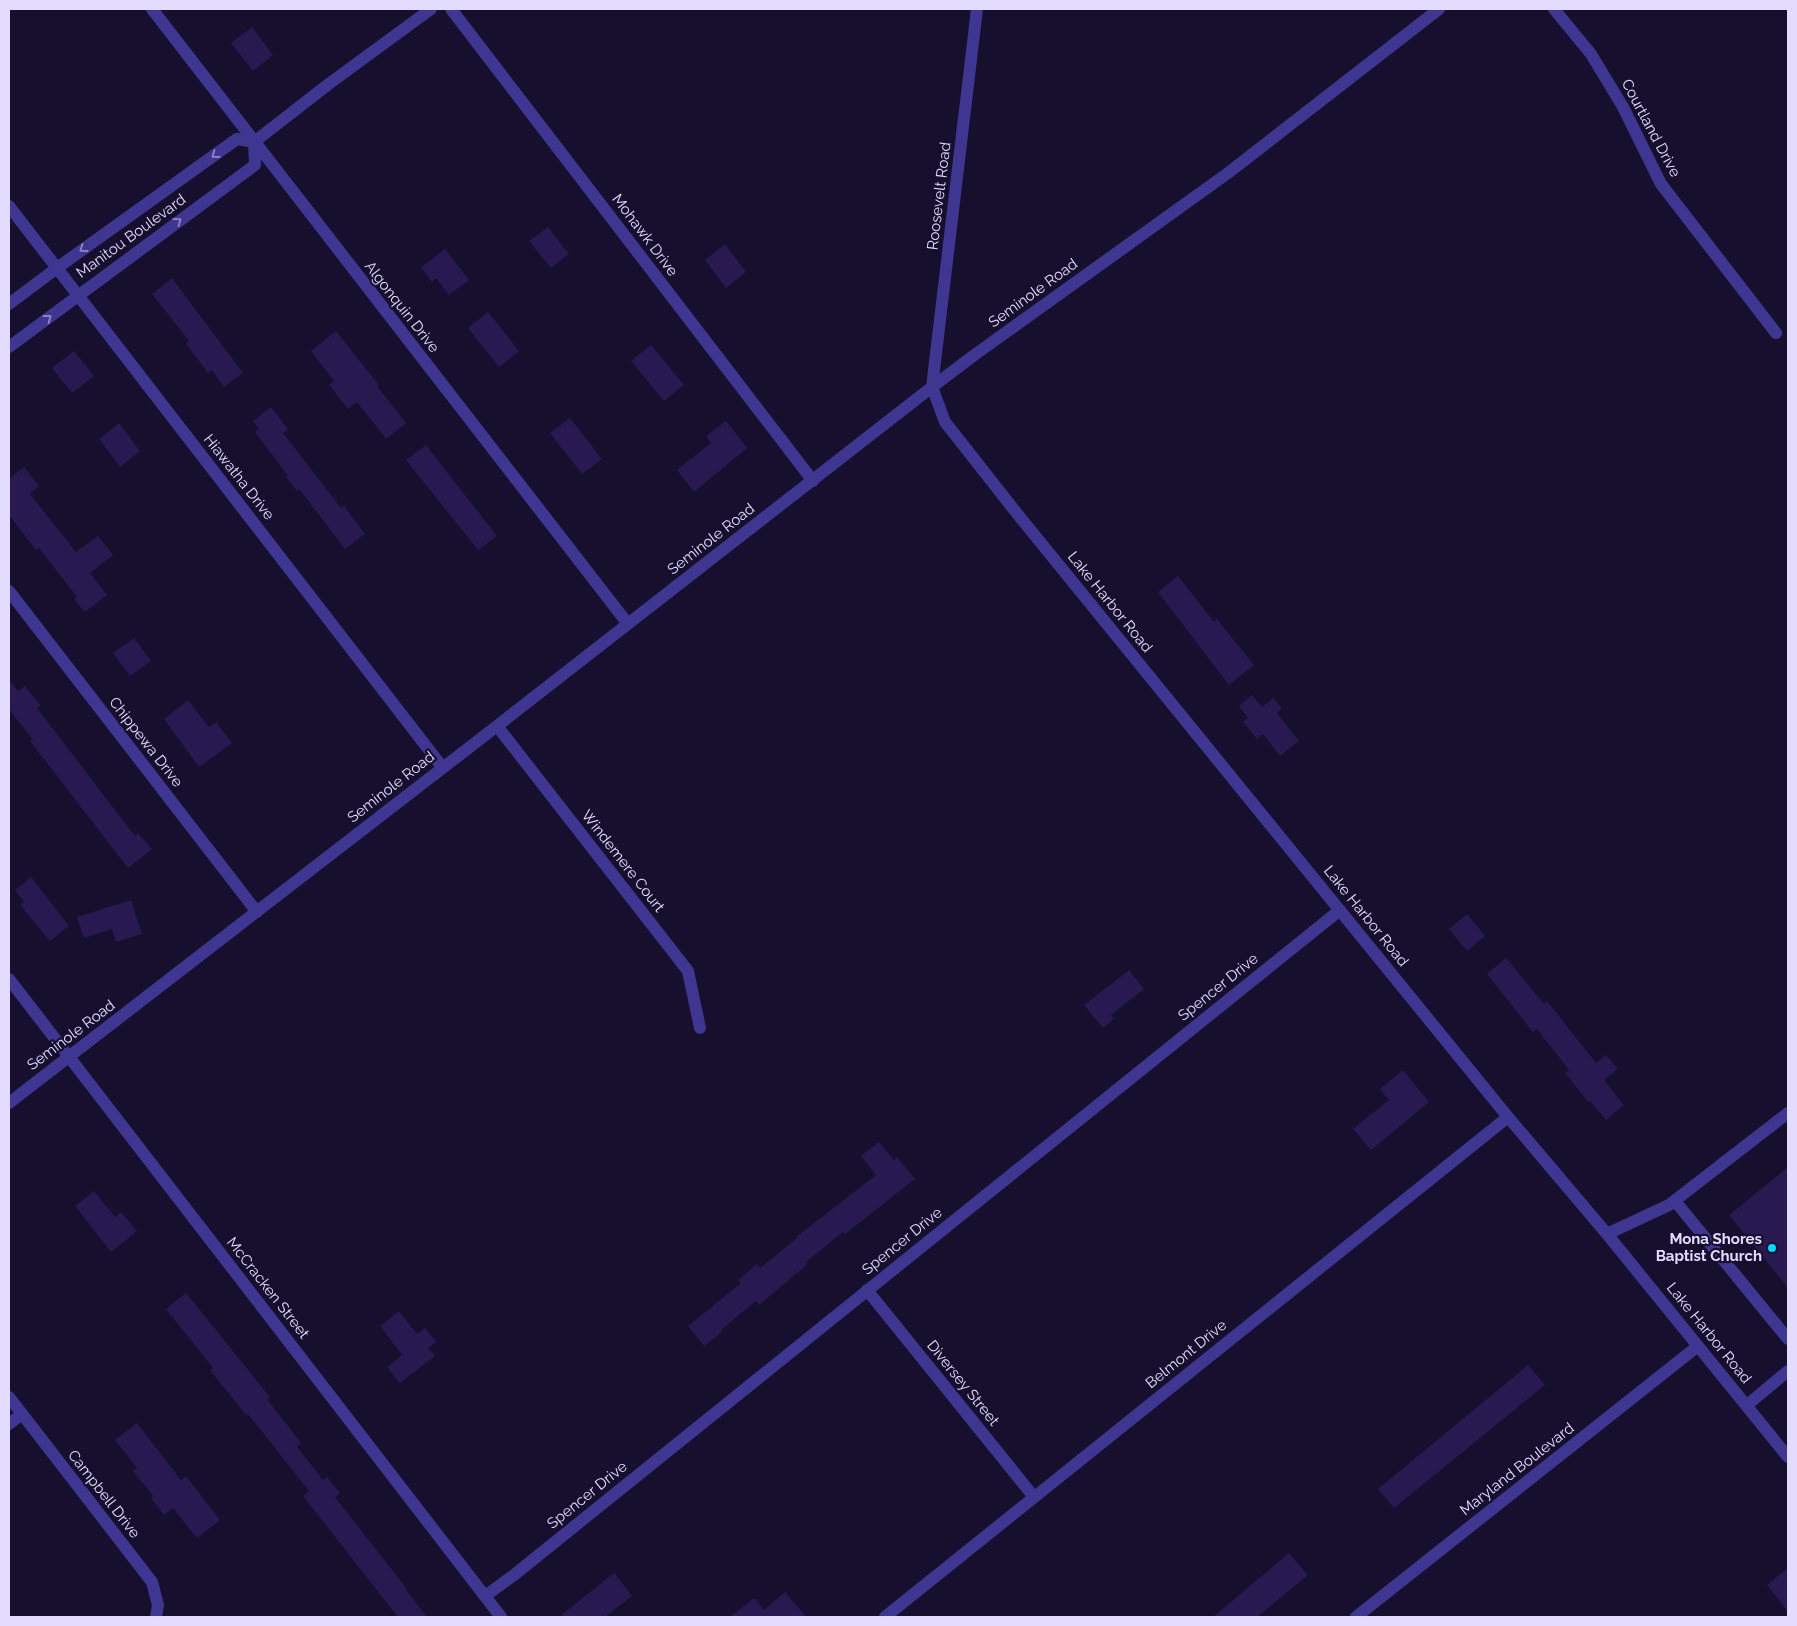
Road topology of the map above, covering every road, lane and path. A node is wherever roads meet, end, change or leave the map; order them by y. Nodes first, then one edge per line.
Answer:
1 (152, 9) edge
2 (431, 9) edge
3 (451, 9) edge
4 (977, 9) edge
5 (1439, 9) edge
6 (1554, 9) edge
7 (254, 142) junction
8 (9, 206) edge
9 (57, 268) junction
10 (78, 295) junction
11 (9, 304) edge
12 (1776, 333) dead end
13 (9, 347) edge
14 (932, 387) junction
15 (813, 481) junction
16 (9, 591) edge
17 (628, 624) junction
18 (497, 726) junction
19 (443, 768) junction
20 (1340, 910) junction
21 (258, 912) junction
22 (9, 979) edge
23 (700, 1028) dead end
24 (69, 1057) junction
25 (9, 1103) edge
26 (1788, 1113) edge
27 (1508, 1117) junction
28 (1675, 1201) junction
29 (1607, 1234) junction
30 (867, 1290) junction
31 (1788, 1339) edge
32 (1698, 1346) junction
33 (1788, 1371) edge
34 (9, 1397) edge
35 (1747, 1406) junction
36 (22, 1414) junction
37 (9, 1424) edge
38 (1788, 1457) edge
39 (1034, 1497) junction
40 (485, 1596) junction
41 (156, 1617) edge
42 (501, 1617) edge
43 (885, 1617) edge
44 (1356, 1617) edge

1 - 7 street, Algonquin Drive
2 - 7 street
3 - 15 street, Mohawk Drive
4 - 14 street, Roosevelt Road
5 - 14 street, Seminole Road
6 - 12 street, Courtland Drive
7 -> 9 street, Manitou Boulevard
10 -> 7 street, Manitou Boulevard
7 - 17 street, Algonquin Drive
8 - 9 street, Hiawatha Drive
9 - 10 street, Hiawatha Drive
9 - 11 street, Manitou Boulevard
13 -> 10 street, Manitou Boulevard
10 - 19 street, Hiawatha Drive
14 - 15 street, Seminole Road
14 - 20 street, Lake Harbor Road
15 - 17 street, Seminole Road
16 - 21 street, Chippewa Drive
17 - 18 street, Seminole Road
18 - 19 street, Seminole Road
18 - 23 street, Windemere Court
19 - 21 street, Seminole Road
20 - 27 street, Lake Harbor Road
20 - 30 street, Spencer Drive
21 - 24 street, Seminole Road
22 - 24 street, McCracken Street
24 - 25 street, Seminole Road
24 - 40 street, McCracken Street
26 - 28 street
27 - 29 street, Lake Harbor Road
27 - 39 street, Belmont Drive
28 - 29 street
28 - 31 street
29 - 32 street, Lake Harbor Road
30 - 39 street, Diversey Street
30 - 40 street, Spencer Drive
32 - 35 street, Lake Harbor Road
32 - 44 street, Maryland Boulevard
33 - 35 street
34 - 36 street, Campbell Drive
35 - 38 street, Lake Harbor Road
36 - 37 street
36 - 41 street, Campbell Drive
39 - 43 street, Belmont Drive
40 - 42 street, McCracken Street

